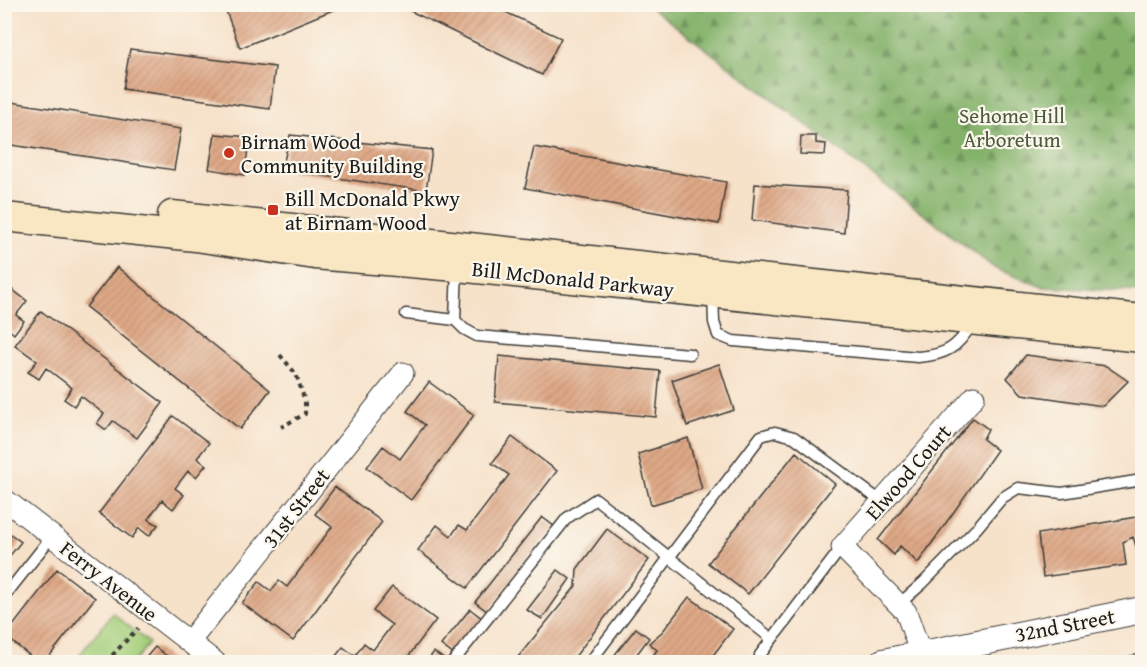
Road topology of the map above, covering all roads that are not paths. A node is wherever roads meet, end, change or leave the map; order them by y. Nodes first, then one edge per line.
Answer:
1 (4, 198) edge
2 (4, 217) edge
3 (457, 267) junction
4 (713, 294) junction
5 (406, 314) dead end
6 (1143, 319) edge
7 (455, 320) junction
8 (974, 321) junction
9 (1143, 338) edge
10 (690, 354) dead end
11 (403, 373) dead end
12 (974, 397) dead end
13 (1143, 480) edge
14 (4, 499) edge
15 (882, 502) junction
16 (52, 536) junction
17 (842, 547) junction
18 (669, 558) junction
19 (4, 597) edge
20 (898, 604) junction
21 (1143, 610) edge
22 (772, 639) junction
23 (189, 642) junction
24 (760, 655) dead end
25 (922, 658) edge
26 (1143, 660) edge
27 (215, 663) edge
28 (453, 663) edge
29 (590, 663) edge
30 (883, 663) edge
31 (1130, 663) edge

1 - 6 main road, Bill McDonald Parkway
2 - 3 main road, Bill McDonald Parkway
3 - 4 main road, Bill McDonald Parkway
3 - 7 lane
4 - 8 main road, Bill McDonald Parkway
4 - 8 lane
5 - 7 lane
7 - 10 lane
8 - 9 main road, Bill McDonald Parkway
11 - 23 street, 31st Street
12 - 15 street, Elwood Court
13 - 20 lane
14 - 16 street, Ferry Avenue
15 - 17 street, Elwood Court
15 - 18 lane
16 - 19 lane
16 - 23 street, Ferry Avenue
17 - 20 street
17 - 22 lane
18 - 22 lane
18 - 28 lane
18 - 29 lane
20 - 25 street
21 - 25 street, 32nd Street
22 - 24 lane
23 - 27 street, Ferry Avenue
25 - 30 street, 32nd Street
26 - 31 lane

